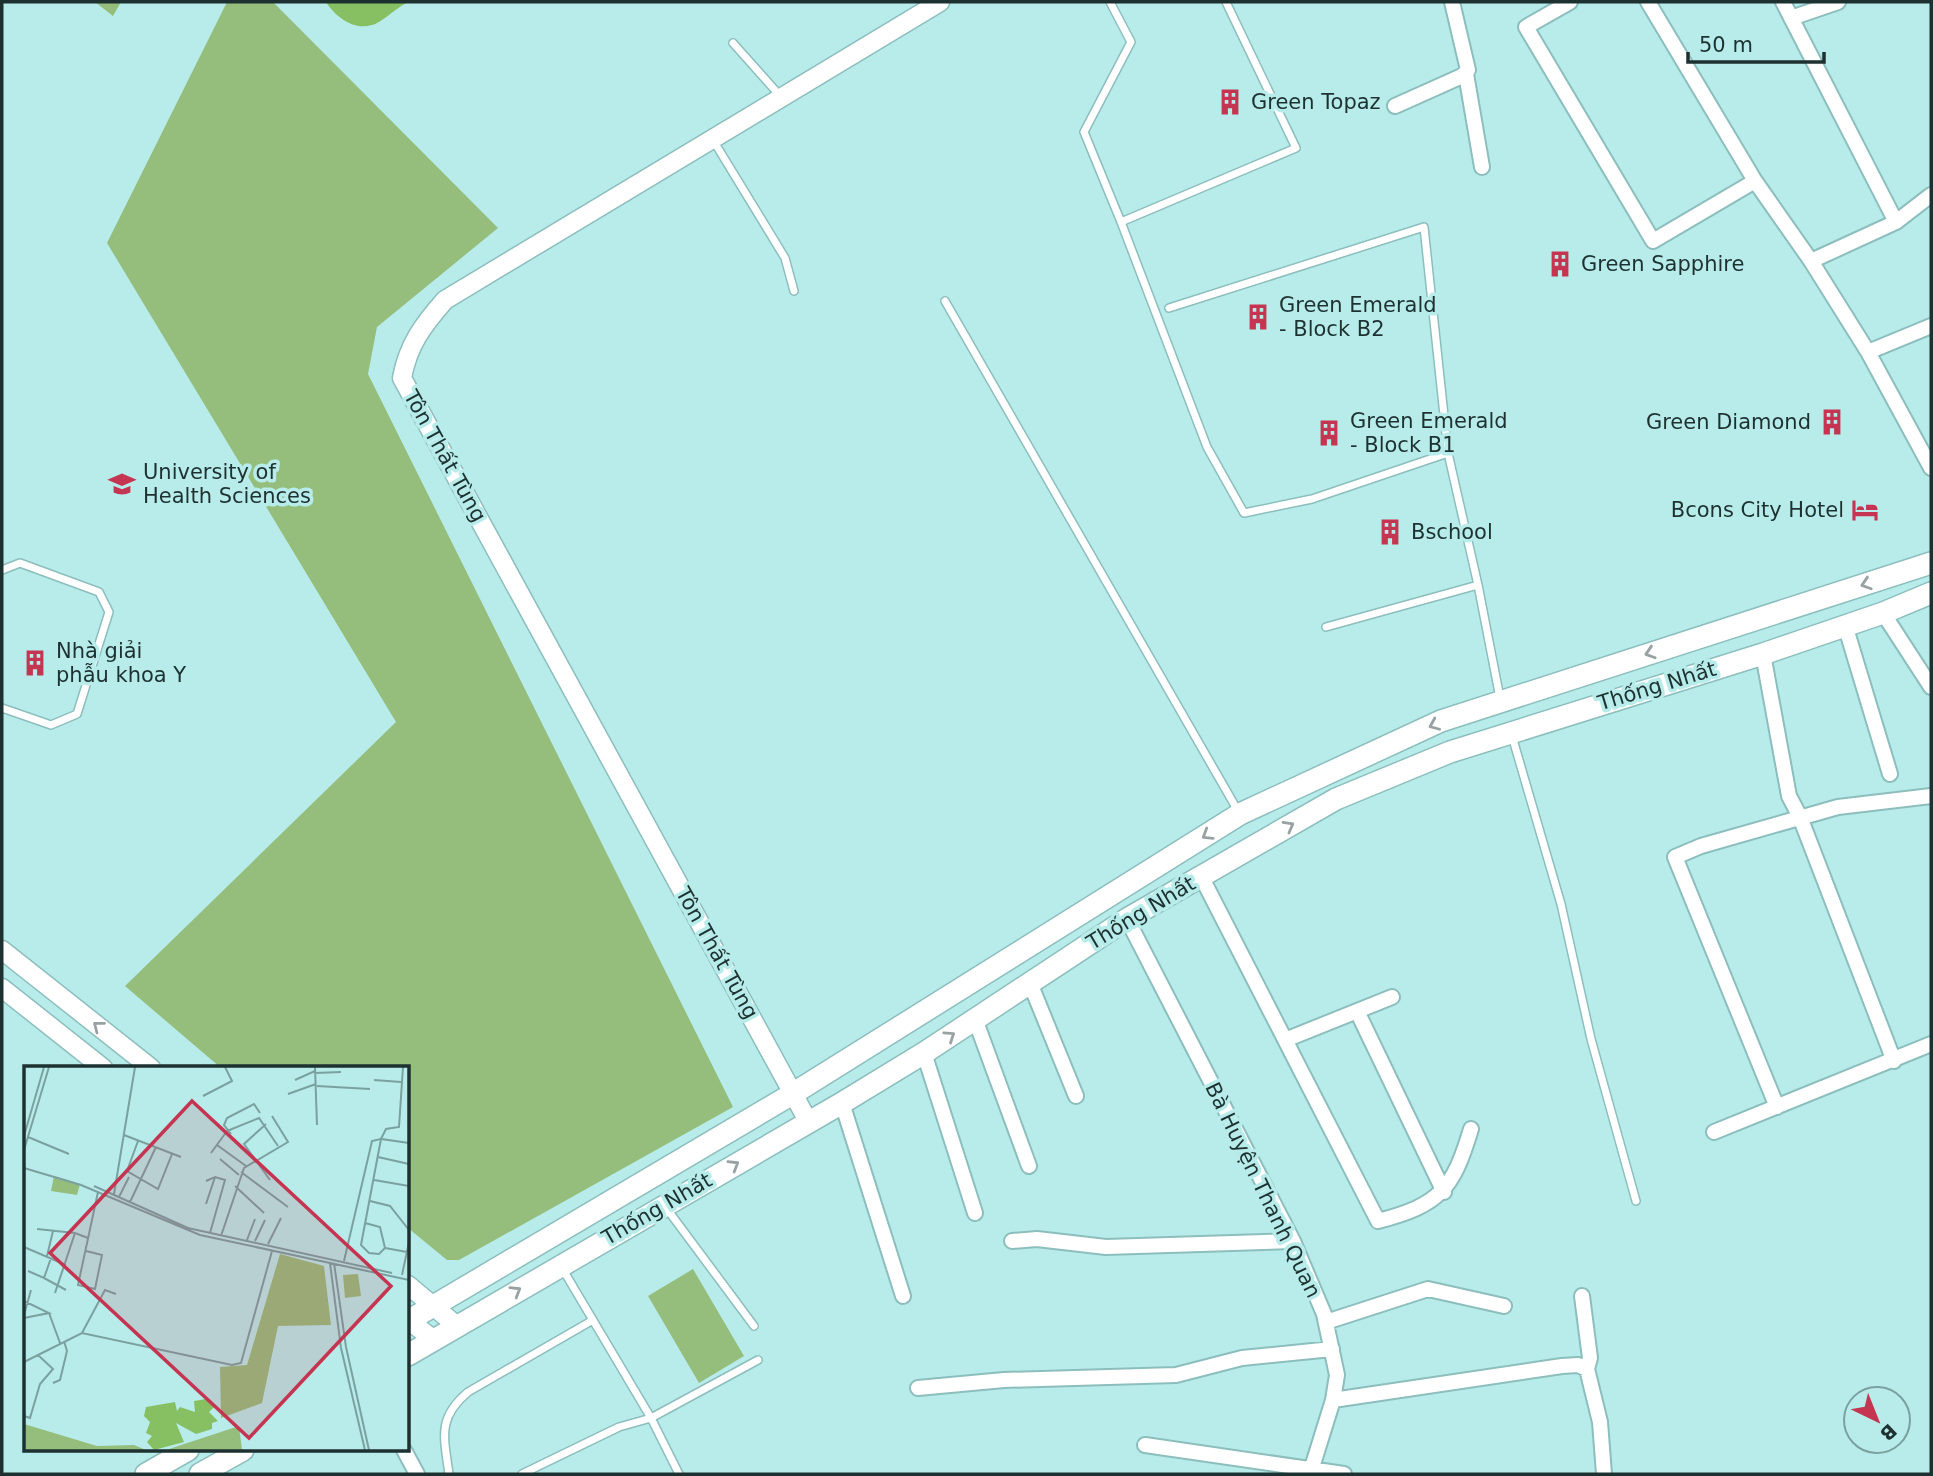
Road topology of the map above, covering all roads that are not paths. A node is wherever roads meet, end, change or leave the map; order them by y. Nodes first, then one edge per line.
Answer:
1 (940, 2) edge
2 (1110, 2) edge
3 (1226, 2) edge
4 (1452, 2) edge
5 (1570, 2) edge
6 (1648, 2) edge
7 (1783, 2) edge
8 (1838, 2) edge
9 (1791, 18) junction
10 (733, 43) dead end
11 (1466, 74) junction
12 (782, 98) junction
13 (1395, 106) dead end
14 (712, 139) junction
15 (1482, 167) dead end
16 (1755, 181) junction
17 (1931, 195) edge
18 (1121, 222) junction
19 (1896, 222) junction
20 (1811, 261) junction
21 (794, 291) dead end
22 (945, 301) dead end
23 (1169, 308) dead end
24 (1931, 326) edge
25 (1868, 352) junction
26 (1448, 453) junction
27 (1931, 468) edge
28 (1931, 563) edge
29 (2, 570) edge
30 (1478, 585) junction
31 (1931, 593) edge
32 (1833, 595) junction
33 (1883, 613) junction
34 (1845, 625) junction
35 (1326, 627) dead end
36 (1763, 654) junction
37 (1931, 687) edge
38 (1500, 700) junction
39 (2, 708) edge
40 (1510, 732) junction
41 (1890, 774) dead end
42 (1931, 796) edge
43 (1240, 814) junction
44 (1800, 817) junction
45 (1201, 876) junction
46 (1127, 919) junction
47 (2, 950) edge
48 (1030, 983) junction
49 (2, 988) edge
50 (1392, 997) dead end
51 (1357, 1011) junction
52 (975, 1019) junction
53 (1285, 1040) junction
54 (1931, 1044) edge
55 (924, 1053) junction
56 (1894, 1061) junction
57 (100, 1066) edge
58 (148, 1066) edge
59 (794, 1093) junction
60 (1076, 1096) dead end
61 (842, 1102) junction
62 (1777, 1107) junction
63 (808, 1121) junction
64 (1471, 1129) dead end
65 (1714, 1132) dead end
66 (1029, 1166) dead end
67 (1444, 1192) junction
68 (1636, 1201) dead end
69 (665, 1206) junction
70 (975, 1213) dead end
71 (1012, 1241) dead end
72 (1293, 1241) junction
73 (560, 1264) junction
74 (410, 1288) edge
75 (903, 1296) dead end
76 (1582, 1296) dead end
77 (432, 1306) junction
78 (1504, 1306) dead end
79 (410, 1320) edge
80 (593, 1320) junction
81 (410, 1322) edge
82 (1326, 1322) junction
83 (457, 1326) junction
84 (754, 1326) dead end
85 (433, 1339) junction
86 (1332, 1349) junction
87 (410, 1354) edge
88 (758, 1360) dead end
89 (1587, 1370) junction
90 (918, 1388) dead end
91 (1333, 1399) junction
92 (651, 1418) junction
93 (1145, 1445) dead end
94 (184, 1452) edge
95 (239, 1452) edge
96 (405, 1452) edge
97 (1311, 1471) edge
98 (146, 1474) edge
99 (200, 1474) edge
100 (417, 1474) edge
101 (449, 1474) edge
102 (522, 1474) edge
103 (680, 1474) edge
104 (1344, 1474) edge
105 (1604, 1474) edge

1 - 12 street, Tôn Thất Tùng
2 - 18 lane
3 - 18 lane
4 - 11 street
5 - 16 street
6 - 16 street
7 - 9 street
8 - 9 street
9 - 19 street
10 - 12 lane
11 - 13 street
11 - 15 street
12 - 14 street, Tôn Thất Tùng
14 - 21 lane
14 - 59 street, Tôn Thất Tùng
16 - 20 street
17 - 19 street
18 - 26 lane
19 - 20 street
20 - 25 street
22 - 43 lane
23 - 26 lane
24 - 25 street
25 - 27 street
26 - 30 lane
28 -> 32 main road, Thống Nhất
29 - 39 lane
30 - 35 lane
30 - 38 lane
31 - 33 main road, Thống Nhất
32 - 34 main road
32 -> 38 main road, Thống Nhất
33 - 34 main road, Thống Nhất
33 - 37 street
34 - 36 main road, Thống Nhất
34 - 41 street
36 - 40 main road, Thống Nhất
36 - 44 street
38 -> 43 main road, Thống Nhất
45 -> 40 main road, Thống Nhất
40 - 68 lane
42 - 44 street
43 -> 59 main road, Thống Nhất
44 - 56 street
44 - 62 street
45 - 46 main road, Thống Nhất
45 - 53 street
46 - 48 main road, Thống Nhất
46 - 72 street, Bà Huyện Thanh Quan
58 -> 47 street
48 - 52 main road, Thống Nhất
48 - 60 street
49 - 57 street
50 - 51 street
51 - 53 street
51 - 67 street
55 -> 52 main road, Thống Nhất
52 - 66 street
53 - 67 street
54 - 56 street
55 - 61 main road, Thống Nhất
55 - 70 street
56 - 62 street
59 - 63 street, Tôn Thất Tùng
59 - 77 main road, Thống Nhất
61 - 63 main road, Thống Nhất
61 - 75 street
62 - 65 street
69 -> 63 main road, Thống Nhất
64 - 67 street
69 - 73 main road, Thống Nhất
69 - 84 lane
71 - 72 street
72 - 82 street, Bà Huyện Thanh Quan
73 - 80 lane
83 -> 73 main road, Thống Nhất
74 - 77 street
76 - 89 street
77 - 79 main road, Thống Nhất
77 - 83 street
78 - 82 street
80 - 92 lane
80 - 101 lane
81 - 85 street
82 - 86 street, Bà Huyện Thanh Quan
83 - 85 main road, Thống Nhất
85 - 87 main road, Thống Nhất
86 - 90 street
86 - 91 street, Bà Huyện Thanh Quan
88 - 92 lane
89 - 91 street
89 - 105 street
91 - 97 street, Bà Huyện Thanh Quan
92 - 102 lane
92 - 103 lane
93 - 97 street
94 - 98 main road
95 - 99 main road
96 - 100 street
97 - 104 street

